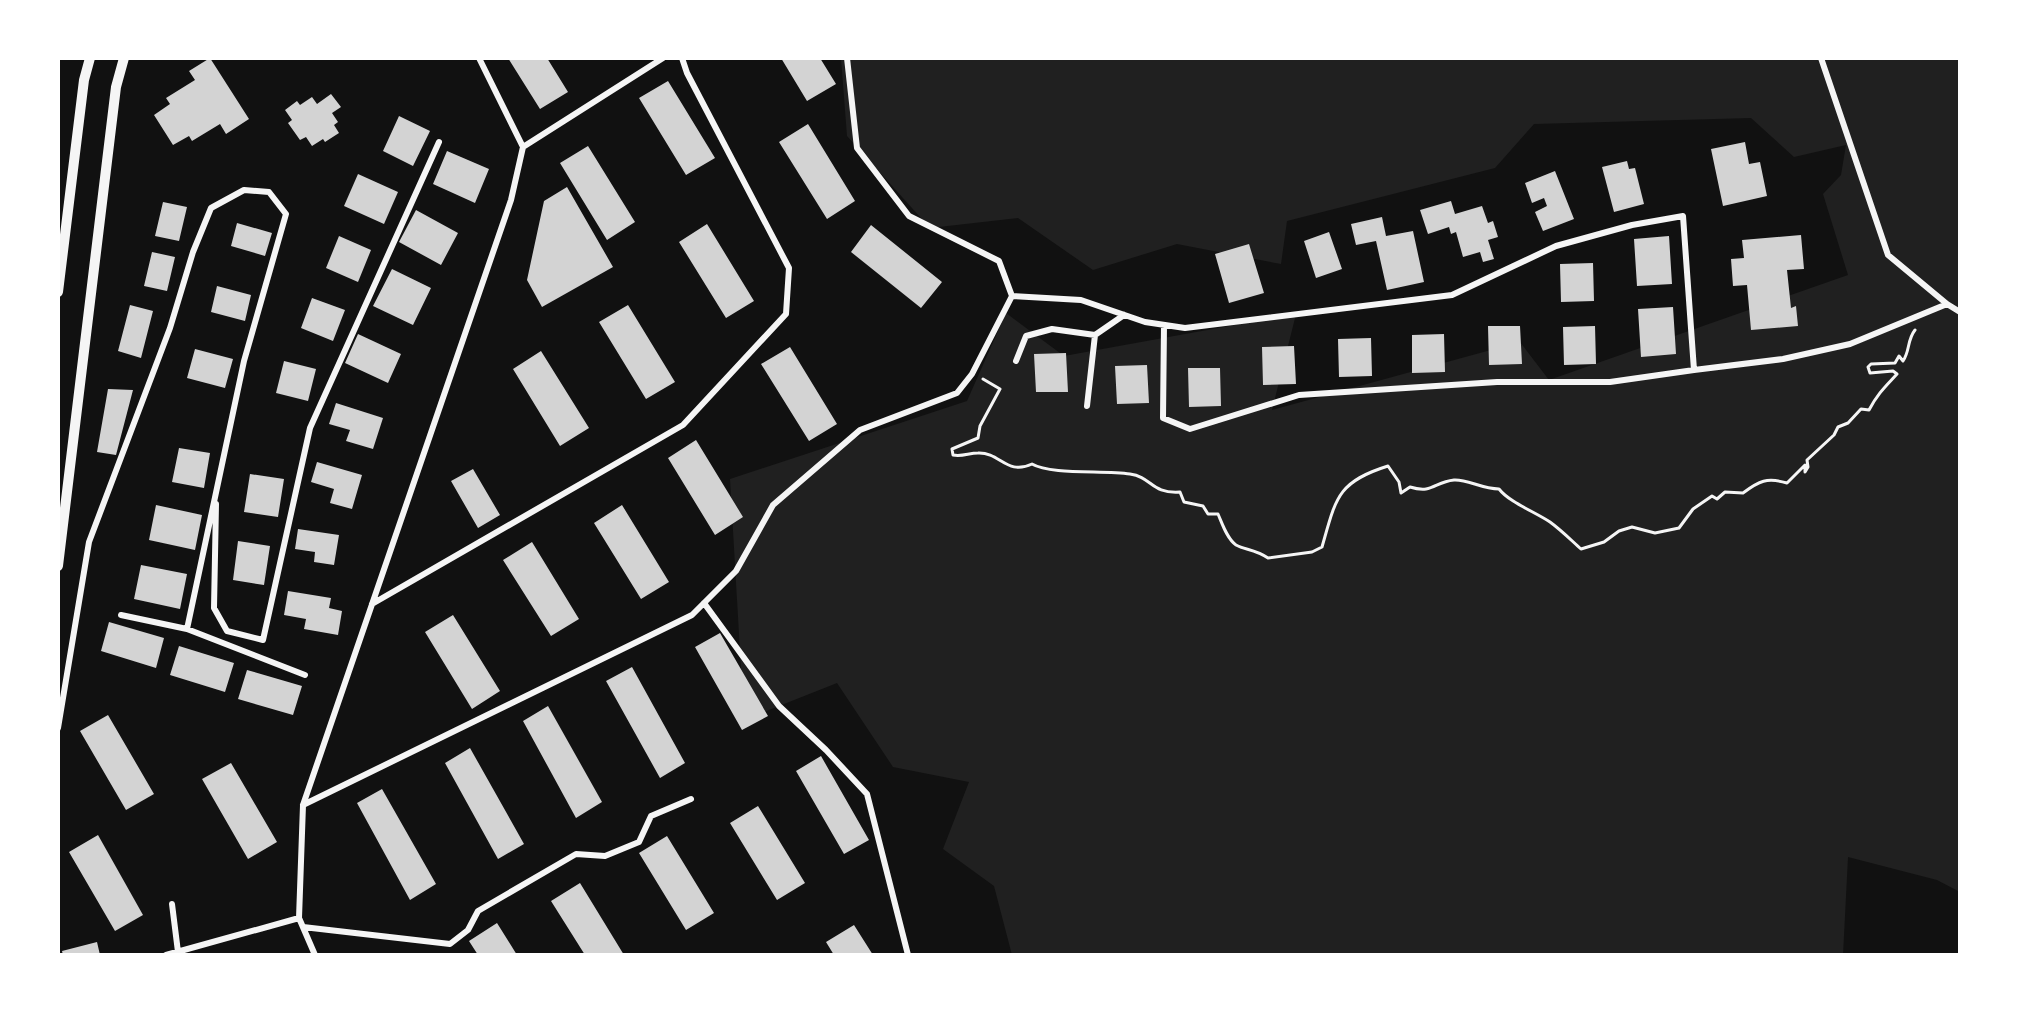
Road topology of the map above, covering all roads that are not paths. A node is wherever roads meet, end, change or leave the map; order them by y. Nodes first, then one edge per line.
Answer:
1 (90, 58) edge
2 (124, 58) edge
3 (479, 58) edge
4 (663, 58) edge
5 (682, 58) edge
6 (847, 58) edge
7 (1821, 58) edge
8 (439, 142) dead end
9 (523, 147) junction
10 (58, 292) edge
11 (1012, 296) junction
12 (1947, 304) junction
13 (1960, 312) edge
14 (1124, 315) junction
15 (1164, 325) junction
16 (1095, 335) junction
17 (1016, 361) dead end
18 (1694, 370) junction
19 (1087, 406) dead end
20 (216, 488) junction
21 (58, 566) edge
22 (704, 603) junction
23 (372, 604) junction
24 (121, 615) dead end
25 (187, 629) junction
26 (305, 675) dead end
27 (58, 728) edge
28 (691, 799) dead end
29 (303, 805) junction
30 (172, 904) dead end
31 (299, 918) junction
32 (303, 927) junction
33 (178, 952) junction
34 (166, 955) edge
35 (315, 955) edge
36 (908, 955) edge

1 - 10 main road
2 - 21 main road
3 - 9 street
4 - 9 street
5 - 23 street
6 - 11 street
7 - 12 street
8 - 20 street
9 - 23 street
11 - 14 street
11 - 22 street
12 - 13 street
12 - 18 street
14 - 15 street
14 - 16 street
15 - 18 street
15 - 18 street
16 - 17 street
16 - 19 street
20 - 25 street
20 - 27 street
22 - 29 street
22 - 36 street
23 - 29 street
24 - 25 street
25 - 26 street
28 - 32 street
29 - 31 street
30 - 33 street
31 - 32 street
31 - 33 street
32 - 35 street
33 - 34 street

